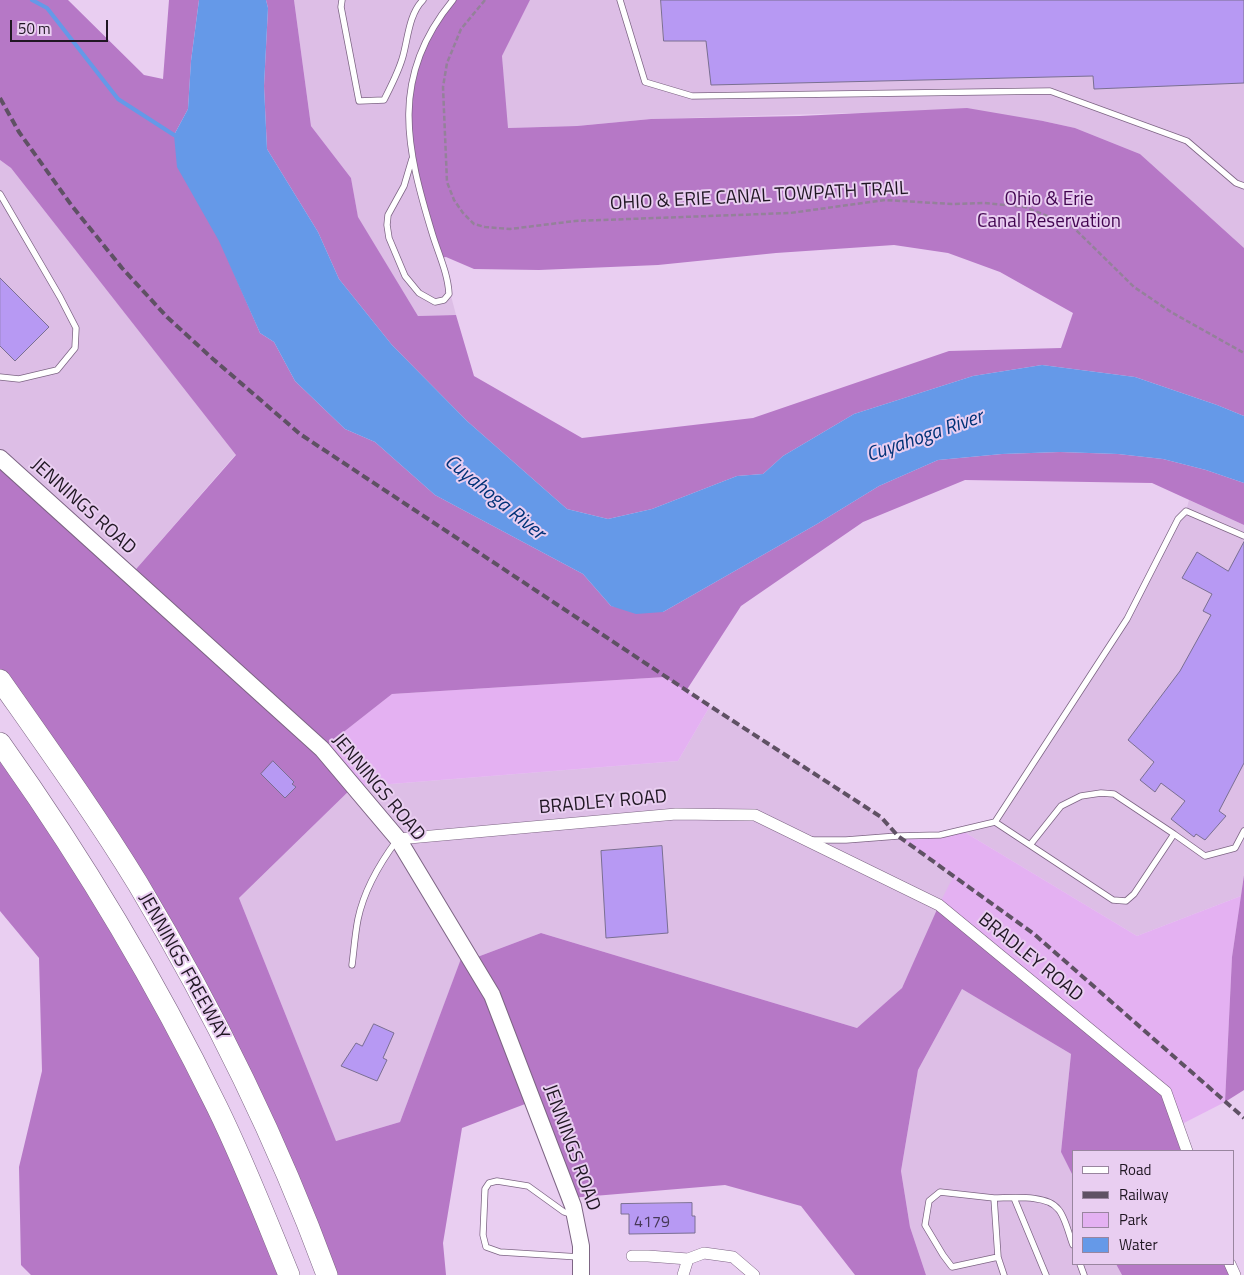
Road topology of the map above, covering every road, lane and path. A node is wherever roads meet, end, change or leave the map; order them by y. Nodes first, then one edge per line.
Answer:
1 (342, 0) edge
2 (423, 0) edge
3 (453, 0) edge
4 (485, 0) edge
5 (620, 0) edge
6 (412, 159) junction
7 (1244, 186) edge
8 (0, 194) edge
9 (1244, 353) edge
10 (0, 377) edge
11 (0, 458) edge
12 (1244, 536) edge
13 (0, 680) edge
14 (0, 742) edge
15 (995, 822) junction
16 (1244, 831) edge
17 (1174, 834) junction
18 (398, 839) junction
19 (805, 840) junction
20 (1030, 845) junction
21 (352, 965) dead end
22 (1187, 1150) edge
23 (994, 1198) junction
24 (1014, 1198) junction
25 (575, 1215) junction
26 (1072, 1242) edge
27 (632, 1256) dead end
28 (581, 1257) junction
29 (998, 1257) junction
30 (688, 1259) junction
31 (289, 1275) edge
32 (327, 1275) edge
33 (580, 1275) edge
34 (683, 1275) edge
35 (754, 1275) edge
36 (1004, 1275) edge
37 (1046, 1275) edge

1 - 2 lane
3 - 6 lane
4 - 9 path, OHIO & ERIE CANAL TOWPATH TRAIL
5 - 7 lane
6 - 6 lane
8 - 10 lane
11 - 18 street, JENNINGS ROAD
12 - 15 lane
13 - 32 highway, JENNINGS FREEWAY
14 - 31 highway, JENNINGS FREEWAY
15 - 19 lane, BRADLEY ROAD
15 - 20 lane
16 - 17 lane
17 - 20 lane
17 - 20 lane
18 - 19 street, BRADLEY ROAD
18 - 21 lane
18 - 25 street, JENNINGS ROAD
19 - 22 street, BRADLEY ROAD
23 - 24 lane
23 - 29 lane
23 - 29 lane
24 - 26 lane
24 - 37 lane
25 - 28 street, JENNINGS ROAD
25 - 28 lane
27 - 30 street
28 - 33 street, JENNINGS ROAD
29 - 36 lane
30 - 34 street
30 - 35 street

